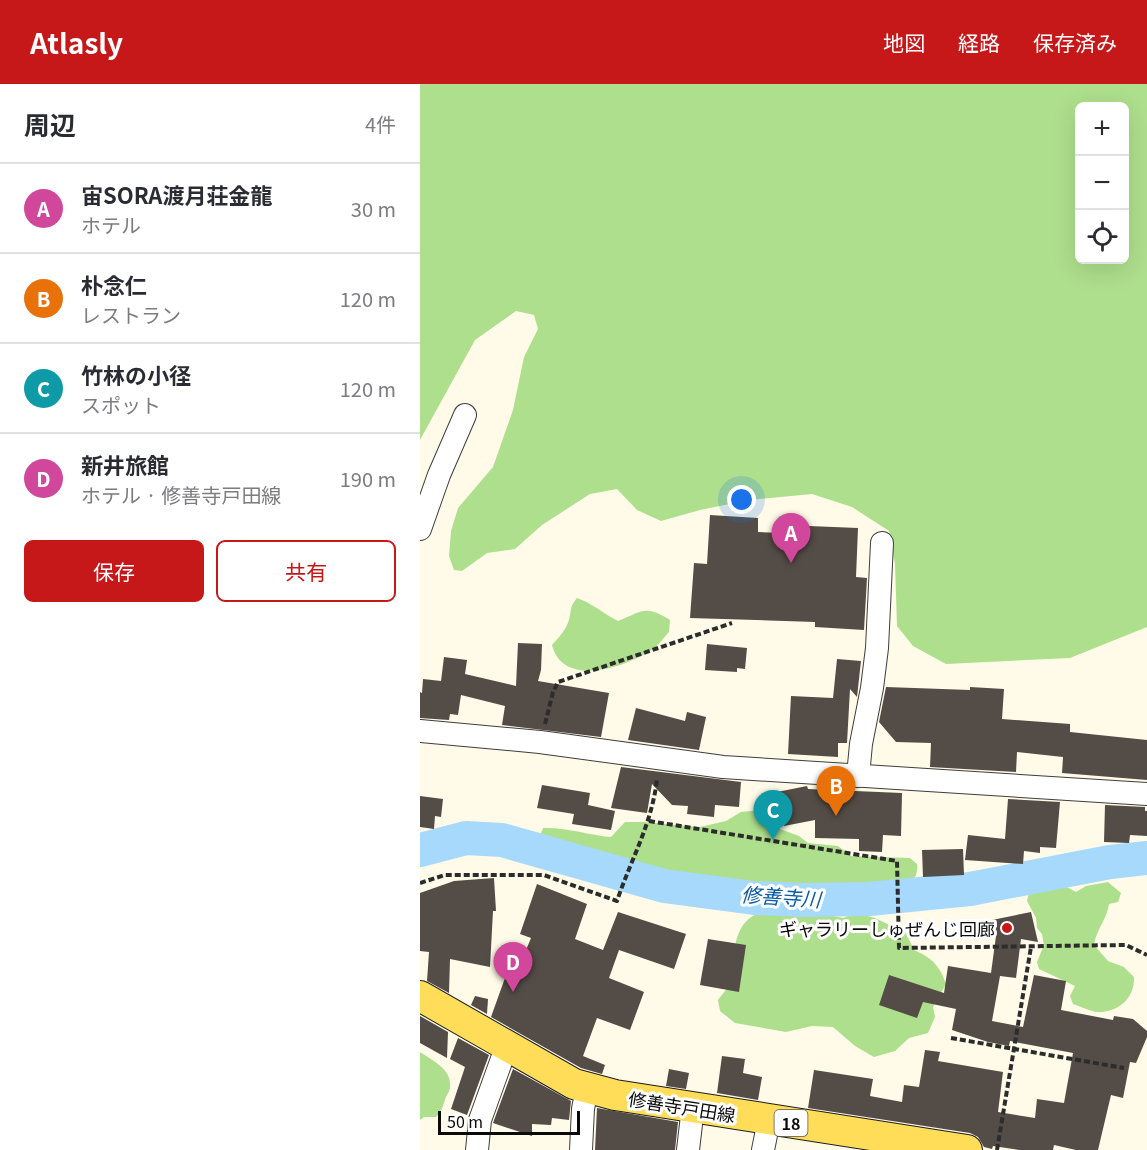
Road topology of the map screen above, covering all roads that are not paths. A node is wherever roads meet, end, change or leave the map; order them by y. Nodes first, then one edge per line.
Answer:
1 (465, 415) dead end
2 (420, 529) edge
3 (882, 543) dead end
4 (420, 731) edge
5 (858, 776) junction
6 (1147, 794) edge
7 (420, 996) edge
8 (507, 1045) junction
9 (587, 1088) junction
10 (693, 1107) junction
11 (769, 1120) junction
12 (934, 1147) edge
13 (477, 1150) edge
14 (581, 1150) edge
15 (688, 1150) edge
16 (763, 1150) edge
17 (967, 1150) edge

1 - 2 street
3 - 5 street
4 - 5 street
5 - 6 street
7 - 8 main road, 修善寺戸田線 / 18
8 - 9 main road, 修善寺戸田線 / 18
8 - 13 street
9 - 10 main road, 修善寺戸田線 / 18
9 - 14 street
10 - 11 main road, 修善寺戸田線 / 18
10 - 15 street
11 - 12 main road, 修善寺戸田線 / 18
11 - 16 street
12 - 17 main road, 修善寺戸田線 / 18

